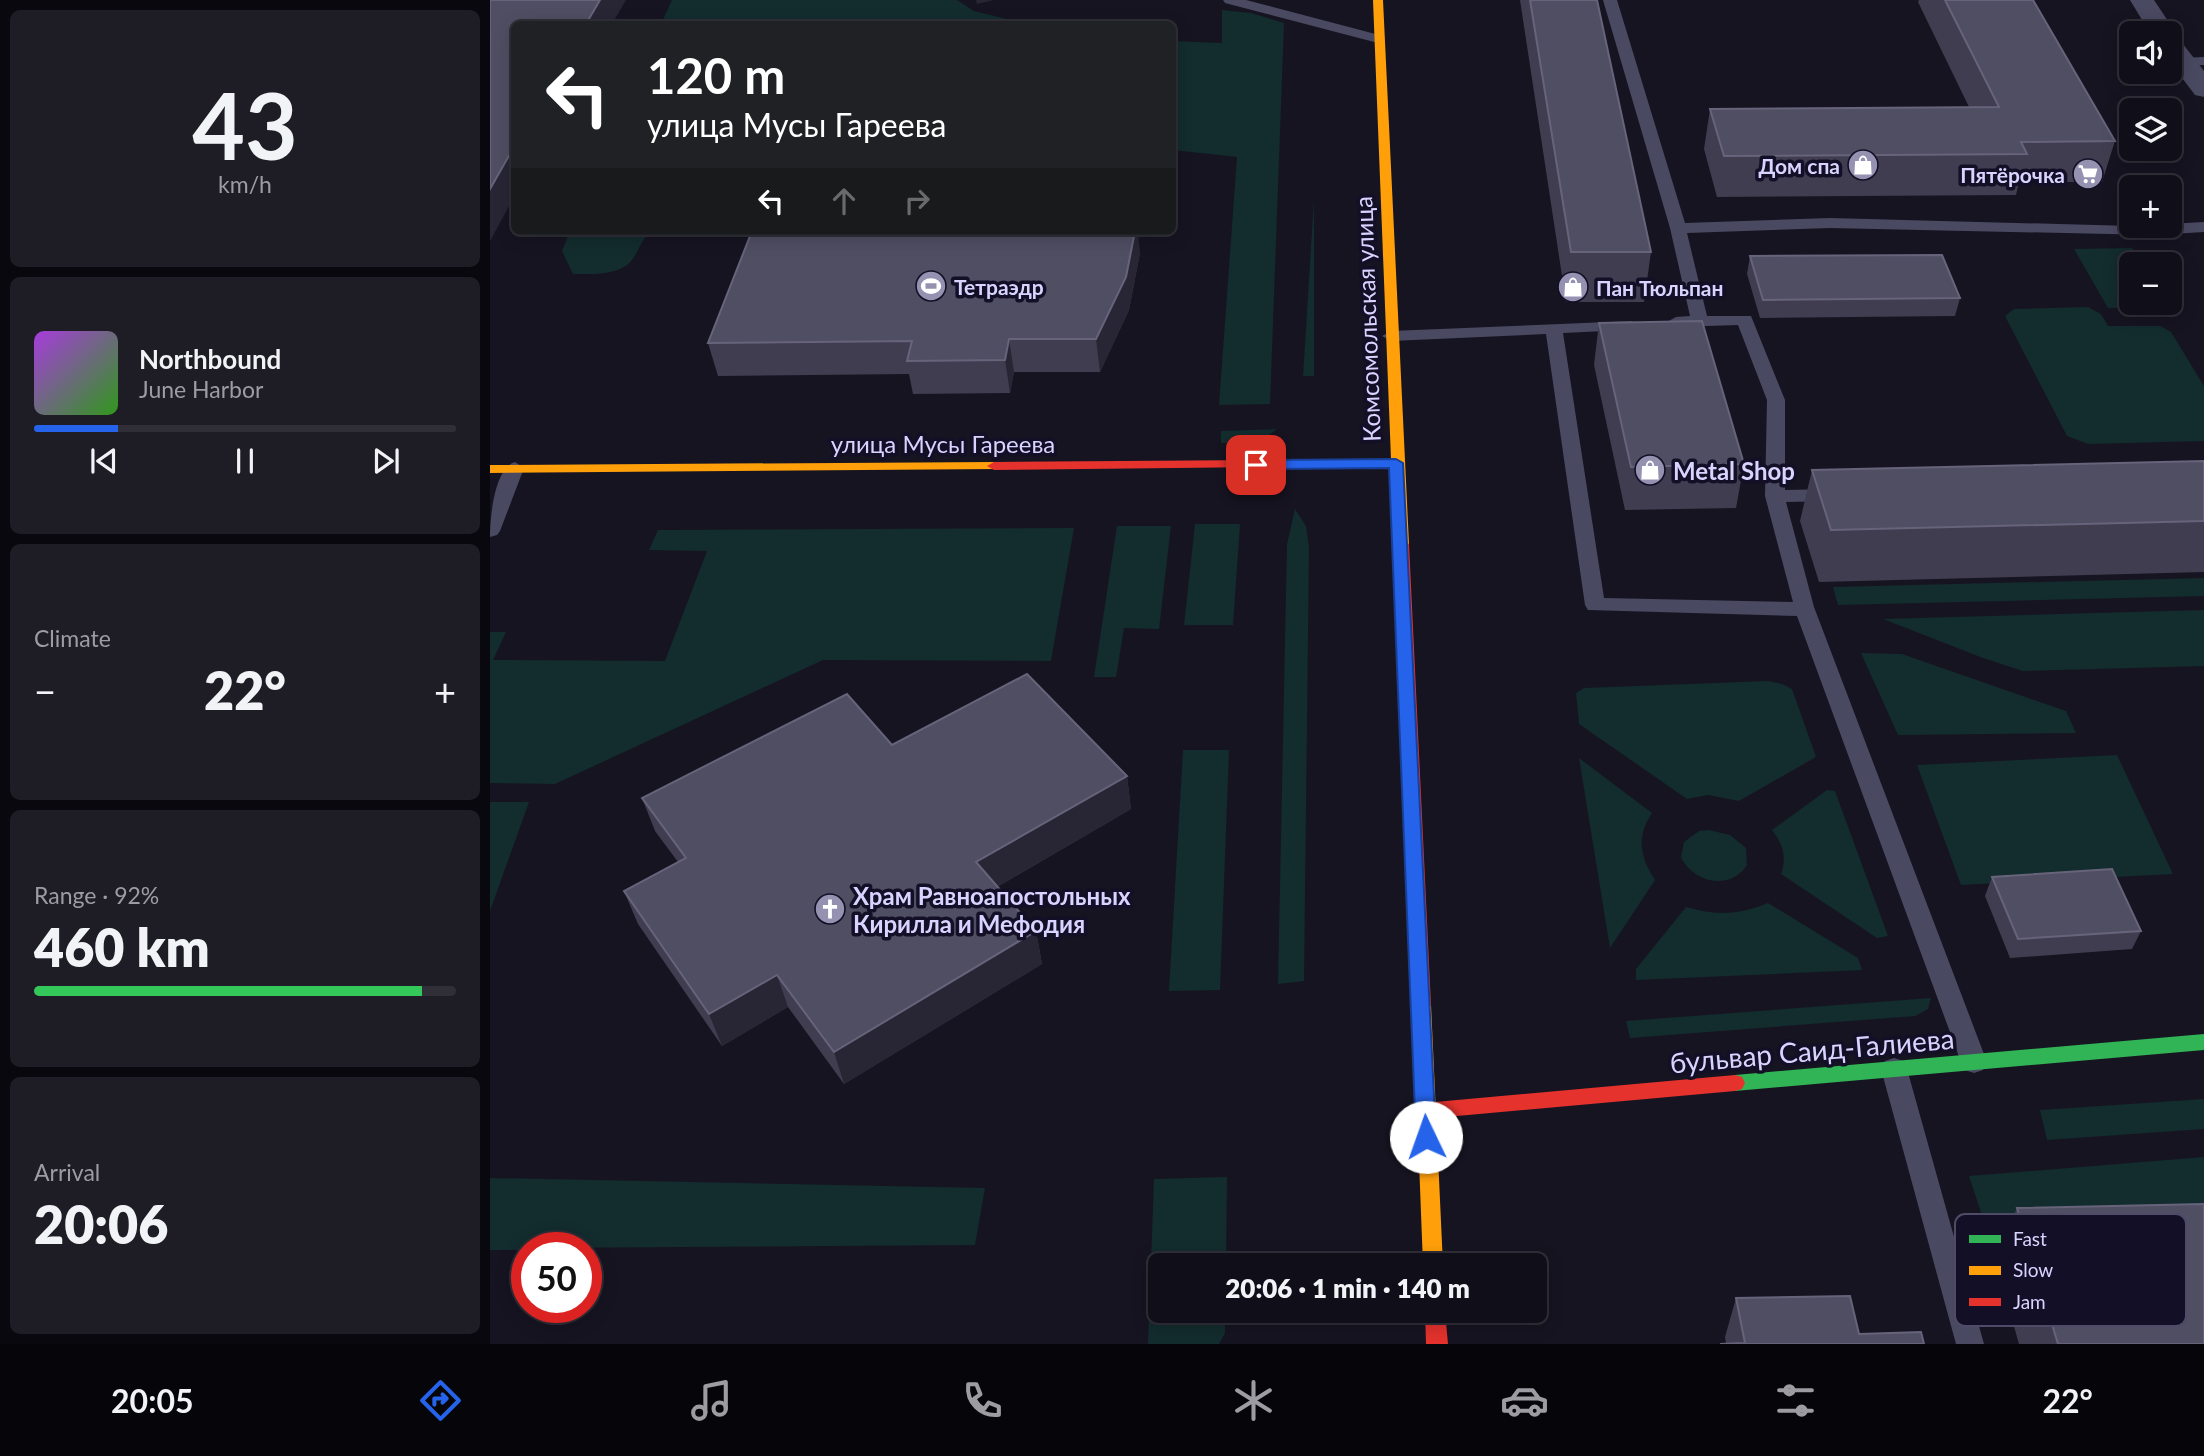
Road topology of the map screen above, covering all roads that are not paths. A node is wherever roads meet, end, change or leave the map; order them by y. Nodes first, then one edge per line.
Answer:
1 (1230, 0) edge
2 (1378, 0) edge
3 (1610, 0) edge
4 (2143, 0) edge
5 (2156, 21) edge
6 (1378, 39) junction
7 (2185, 56) edge
8 (2204, 89) edge
9 (2204, 227) edge
10 (1678, 228) junction
11 (1700, 321) junction
12 (1554, 328) junction
13 (1391, 336) junction
14 (1396, 463) junction
15 (490, 468) edge
16 (515, 468) junction
17 (1858, 495) edge
18 (1775, 496) junction
19 (490, 531) edge
20 (1805, 609) junction
21 (2204, 1042) edge
22 (1974, 1062) junction
23 (1894, 1069) junction
24 (1424, 1111) junction
25 (1432, 1253) edge
26 (1955, 1290) edge
27 (1436, 1323) edge
28 (1965, 1326) edge
29 (1437, 1344) edge
30 (1970, 1344) edge

1 - 6 lane
2 - 6 main road, Комсомольская улица
3 - 10 lane
4 - 5 street
6 - 13 main road, Комсомольская улица
7 - 8 street
9 - 10 lane
10 - 11 lane
11 - 12 lane
11 - 18 lane
12 - 13 lane
12 - 20 lane
13 - 14 main road, Комсомольская улица
14 - 16 main road, улица Мусы Гареева
14 - 24 main road, Комсомольская улица
15 - 16 main road, улица Мусы Гареева
16 - 19 lane
17 - 18 lane
18 - 20 lane
20 - 22 lane
21 - 22 main road, бульвар Саид-Галиева
22 - 23 main road, бульвар Саид-Галиева
23 - 24 main road, бульвар Саид-Галиева
23 - 26 lane
24 - 25 main road, Комсомольская улица
27 - 29 main road
28 - 30 lane

